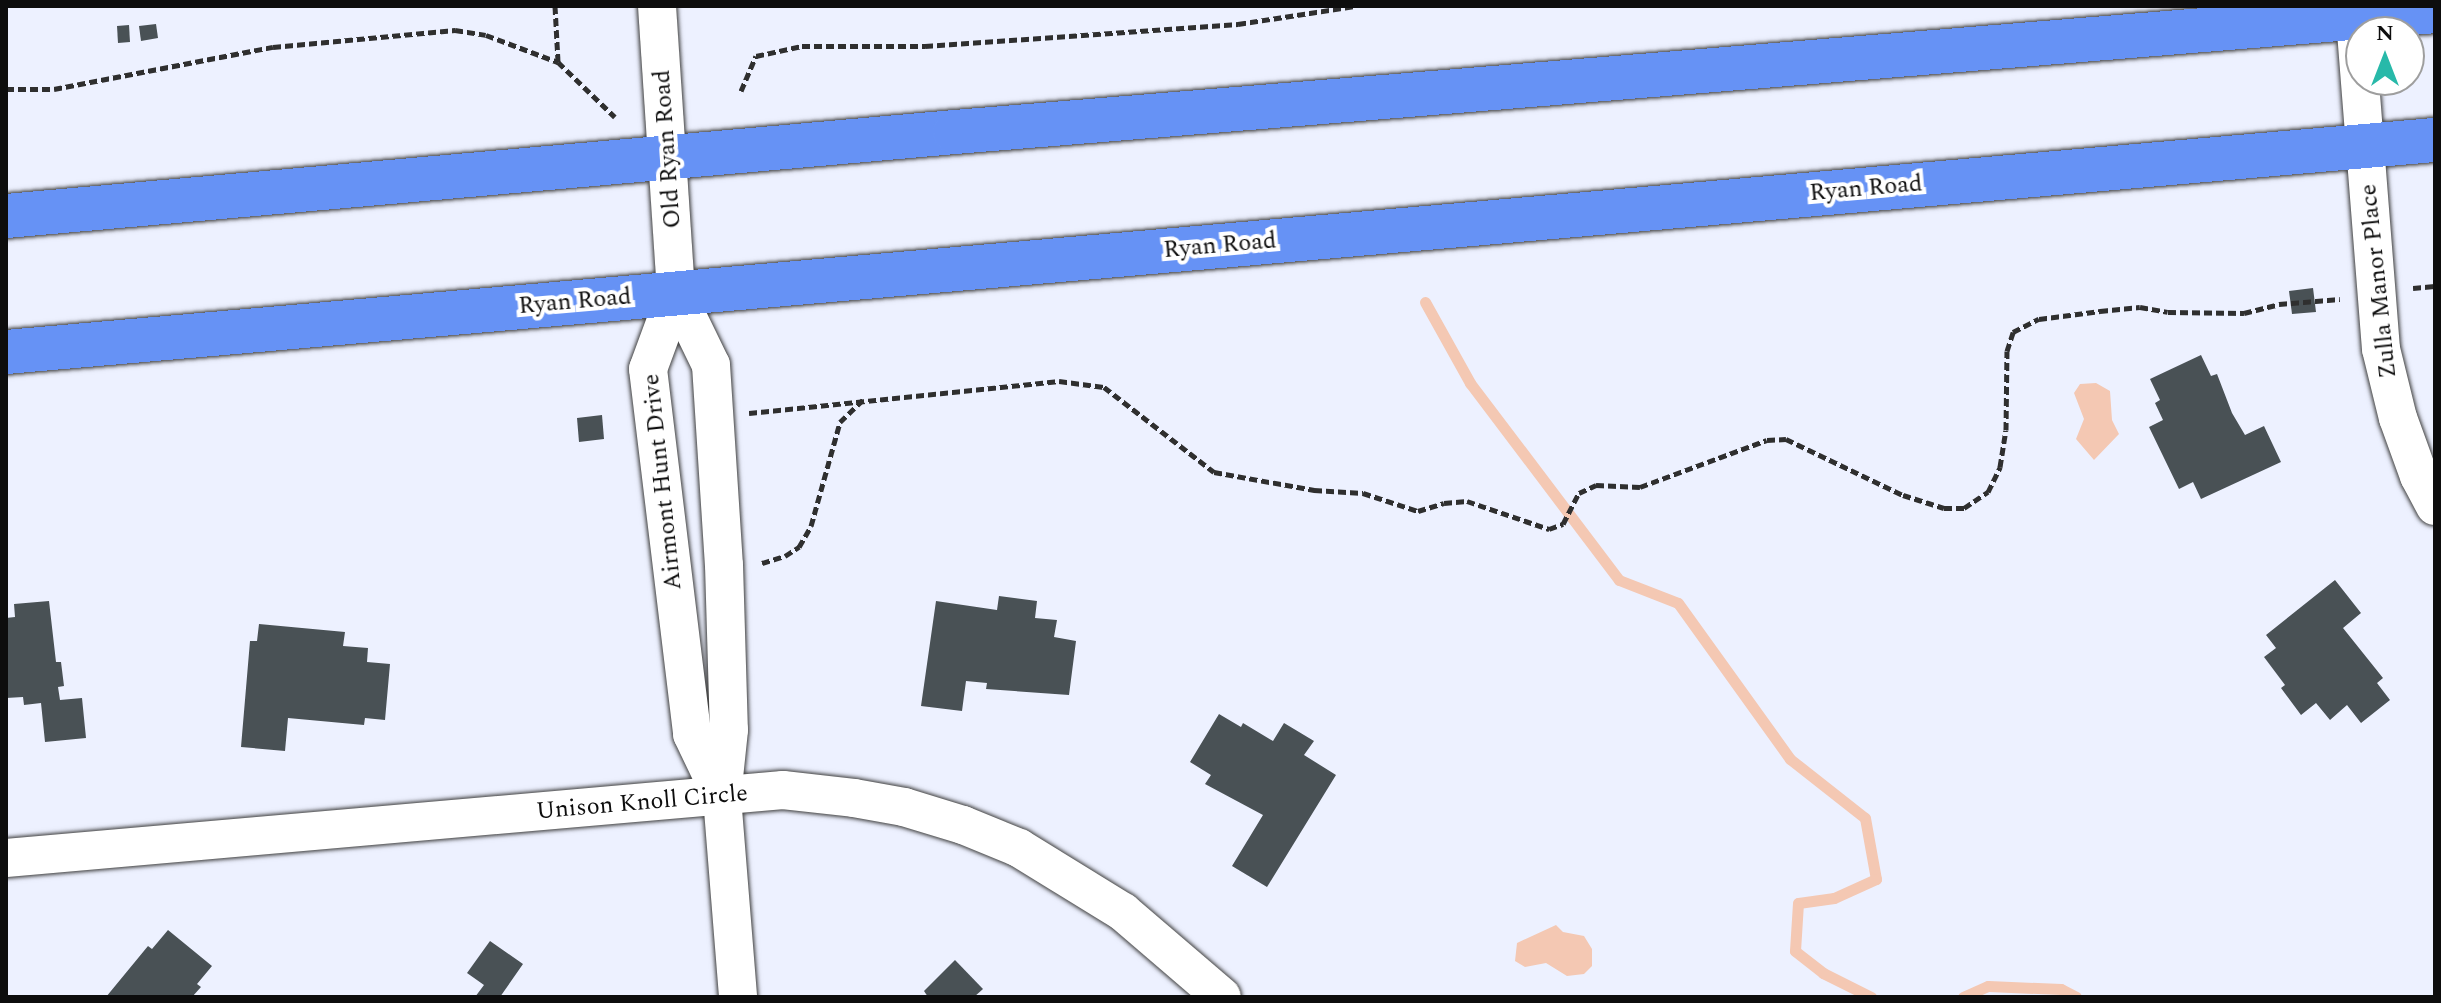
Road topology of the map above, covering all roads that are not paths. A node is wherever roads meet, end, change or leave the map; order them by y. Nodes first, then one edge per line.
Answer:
1 (657, 6) edge
2 (2354, 11) edge
3 (2435, 11) edge
4 (2435, 140) edge
5 (2365, 145) junction
6 (669, 156) junction
7 (6, 216) edge
8 (676, 293) junction
9 (6, 352) edge
10 (2435, 506) edge
11 (722, 797) junction
12 (6, 858) edge
13 (738, 997) edge
14 (1222, 997) edge

1 - 6 street, Old Ryan Road
2 - 3 main road
2 - 5 street, Zulla Manor Place
2 - 6 main road
4 - 5 main road, Ryan Road
5 - 8 main road, Ryan Road
5 - 10 street, Zulla Manor Place
6 - 7 main road
6 - 8 street, Old Ryan Road
8 - 9 main road, Ryan Road
8 - 11 street, Airmont Hunt Drive
8 - 11 street, Airmont Hunt Drive
11 - 12 street, Unison Knoll Circle
11 - 13 street, Airmont Hunt Drive
11 - 14 street, Unison Knoll Circle

